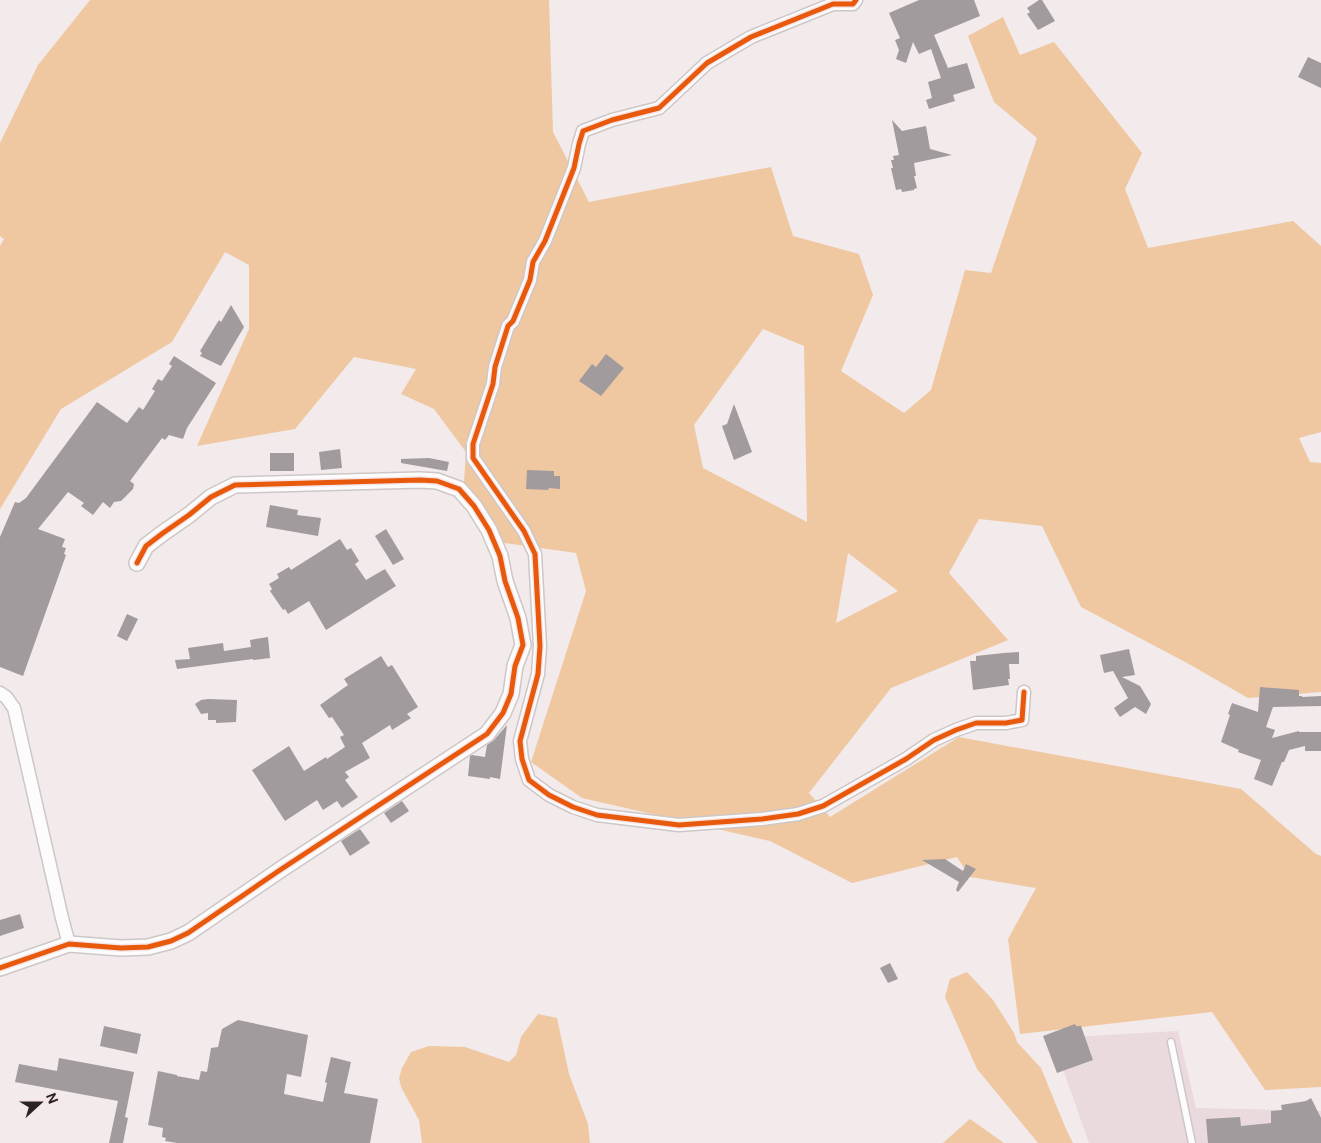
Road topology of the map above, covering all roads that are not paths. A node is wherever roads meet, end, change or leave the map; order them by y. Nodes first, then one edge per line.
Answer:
1 (856, 0) edge
2 (137, 563) dead end
3 (523, 645) junction
4 (540, 646) junction
5 (1024, 692) dead end
6 (0, 693) edge
7 (68, 944) junction
8 (0, 968) edge
9 (1171, 1042) dead end
10 (1192, 1143) edge

1 - 4 street
2 - 3 street
3 - 4 street
3 - 7 street
4 - 5 street
6 - 7 street
7 - 8 street
9 - 10 lane

